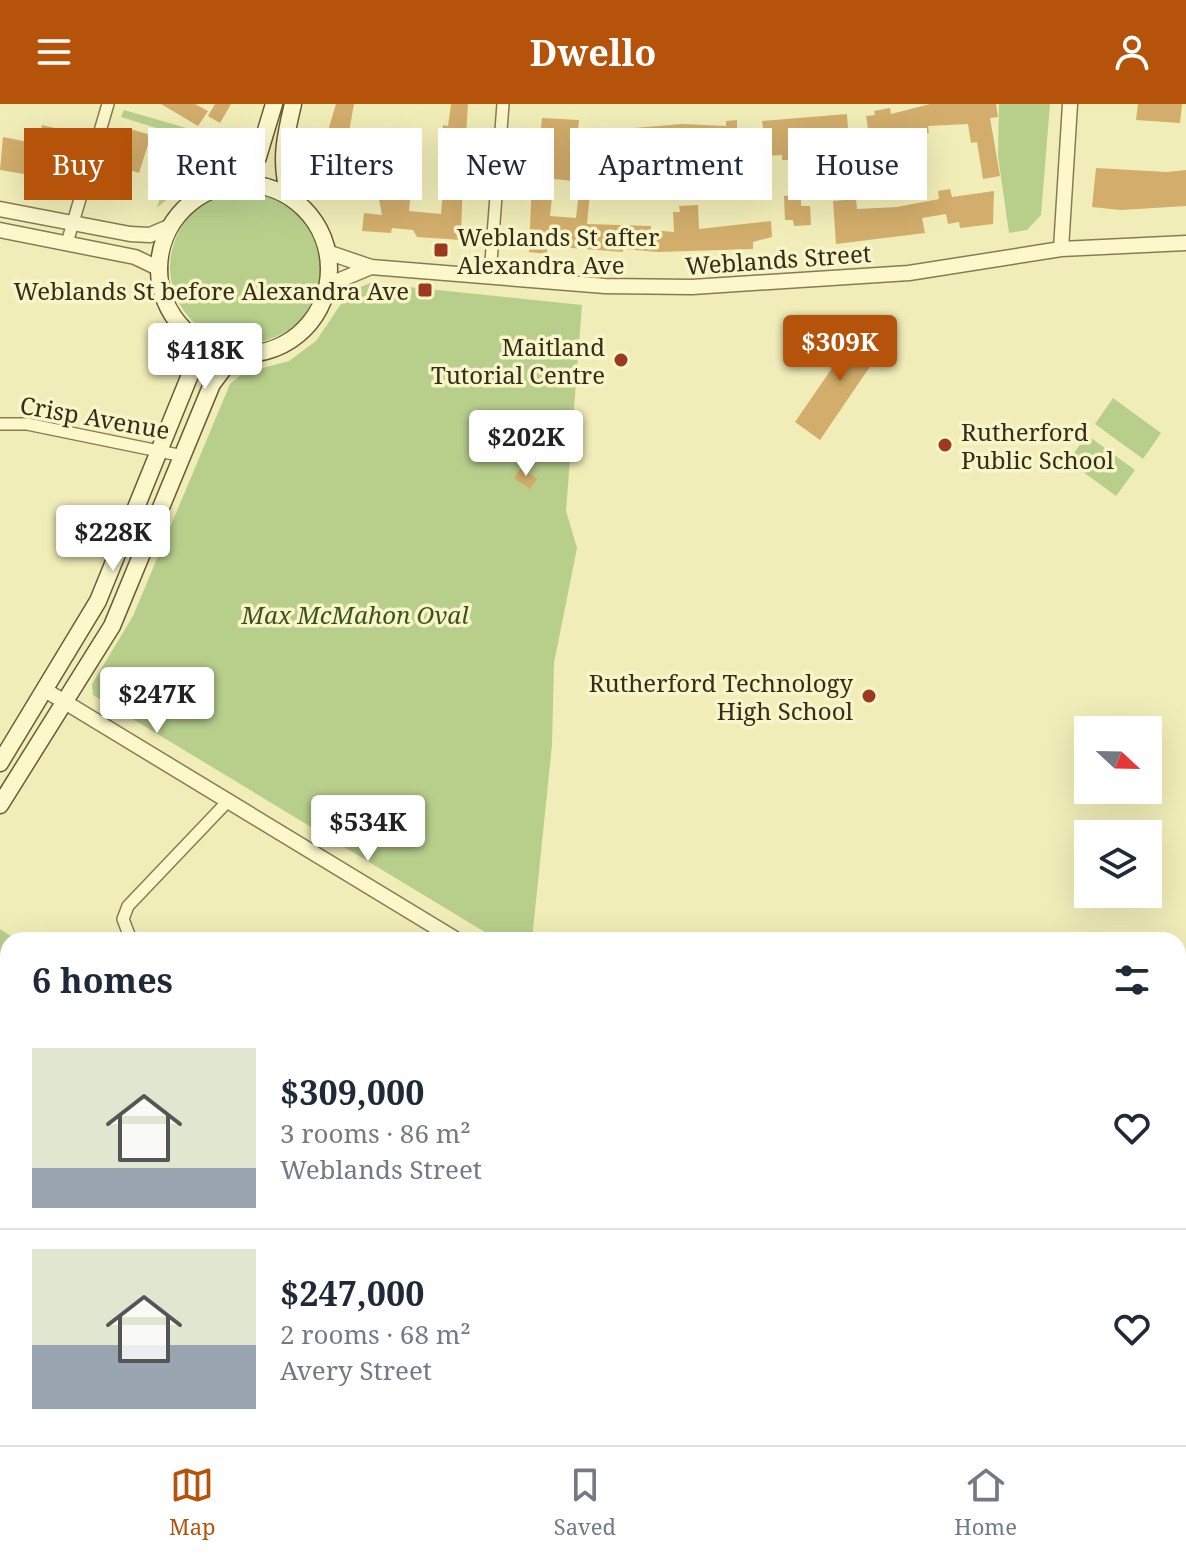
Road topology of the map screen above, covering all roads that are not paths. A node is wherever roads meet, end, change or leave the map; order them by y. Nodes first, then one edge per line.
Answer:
1 (108, 104) edge
2 (274, 104) edge
3 (293, 104) edge
4 (503, 104) edge
5 (1070, 104) edge
6 (288, 128) edge
7 (265, 134) edge
8 (196, 200) edge
9 (293, 200) edge
10 (0, 209) edge
11 (72, 223) junction
12 (171, 226) junction
13 (0, 230) edge
14 (67, 243) junction
15 (1186, 243) edge
16 (1061, 249) junction
17 (327, 252) junction
18 (371, 267) junction
19 (160, 269) junction
20 (490, 275) junction
21 (328, 285) junction
22 (183, 328) junction
23 (244, 353) junction
24 (0, 424) edge
25 (160, 450) junction
26 (183, 456) junction
27 (45, 690) junction
28 (66, 702) junction
29 (0, 763) edge
30 (229, 800) junction
31 (0, 804) edge
32 (128, 932) edge
33 (444, 932) edge

1 - 11 street
2 - 7 main road
3 - 6 main road
4 - 20 street
5 - 16 street
8 - 12 main road
9 - 17 main road
10 - 11 street
11 - 12 street
11 - 14 street
12 - 19 main road
13 - 14 street
14 - 19 street
15 - 16 street, Weblands Street
16 - 20 street, Weblands Street
17 - 18 street, Weblands Street
17 - 21 main road
18 - 20 street, Weblands Street
18 - 21 street, Weblands Street
19 - 22 main road
21 - 23 main road
22 - 23 main road
22 - 25 main road
23 - 26 main road
24 - 25 street, Crisp Avenue
25 - 26 street, Crisp Avenue
25 - 27 main road
26 - 28 main road
27 - 28 street
27 - 29 main road
28 - 30 street
28 - 31 main road
30 - 32 street
30 - 33 street

